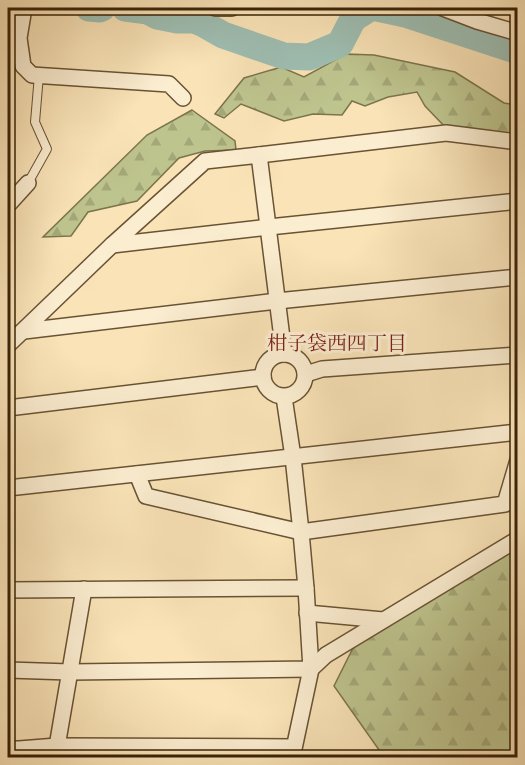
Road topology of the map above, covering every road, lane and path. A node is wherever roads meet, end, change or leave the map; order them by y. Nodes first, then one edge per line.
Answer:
1 (24, 8) edge
2 (215, 8) edge
3 (232, 8) edge
4 (442, 8) edge
5 (518, 33) edge
6 (39, 75) junction
7 (183, 98) dead end
8 (518, 142) edge
9 (259, 155) junction
10 (28, 183) joint
11 (518, 201) edge
12 (8, 206) edge
13 (269, 227) junction
14 (112, 245) junction
15 (518, 277) edge
16 (277, 301) junction
17 (24, 331) junction
18 (8, 345) edge
19 (284, 354) junction
20 (518, 355) edge
21 (306, 374) junction
22 (263, 377) junction
23 (284, 397) junction
24 (8, 408) edge
25 (518, 432) edge
26 (292, 457) junction
27 (518, 460) edge
28 (137, 474) junction
29 (8, 488) edge
30 (301, 532) junction
31 (518, 539) edge
32 (306, 588) junction
33 (8, 590) edge
34 (84, 590) junction
35 (307, 613) junction
36 (383, 620) junction
37 (311, 669) junction
38 (8, 670) edge
39 (70, 672) junction
40 (8, 749) edge
41 (56, 752) edge
42 (293, 752) edge

1 - 6 street
2 - 3 street
4 - 5 street
6 - 7 street
6 - 10 lane
8 - 9 street
9 - 13 street
9 - 14 street
10 - 12 street
11 - 13 street
13 - 14 street
13 - 16 street
14 - 17 street
15 - 16 street
16 - 17 street
16 - 19 street
17 - 18 street
19 - 21 street
19 - 22 street
20 - 21 street
21 - 23 street
22 - 23 street
22 - 24 street
23 - 26 street
25 - 26 street
26 - 28 street
26 - 30 street
27 - 30 street
28 - 29 street
28 - 30 street
30 - 32 street
31 - 36 street
32 - 34 street
32 - 35 street
33 - 34 street
34 - 39 street
35 - 36 street
35 - 37 street
36 - 37 street
37 - 39 street
37 - 42 street
38 - 39 street
39 - 41 street
40 - 41 street
41 - 42 street

